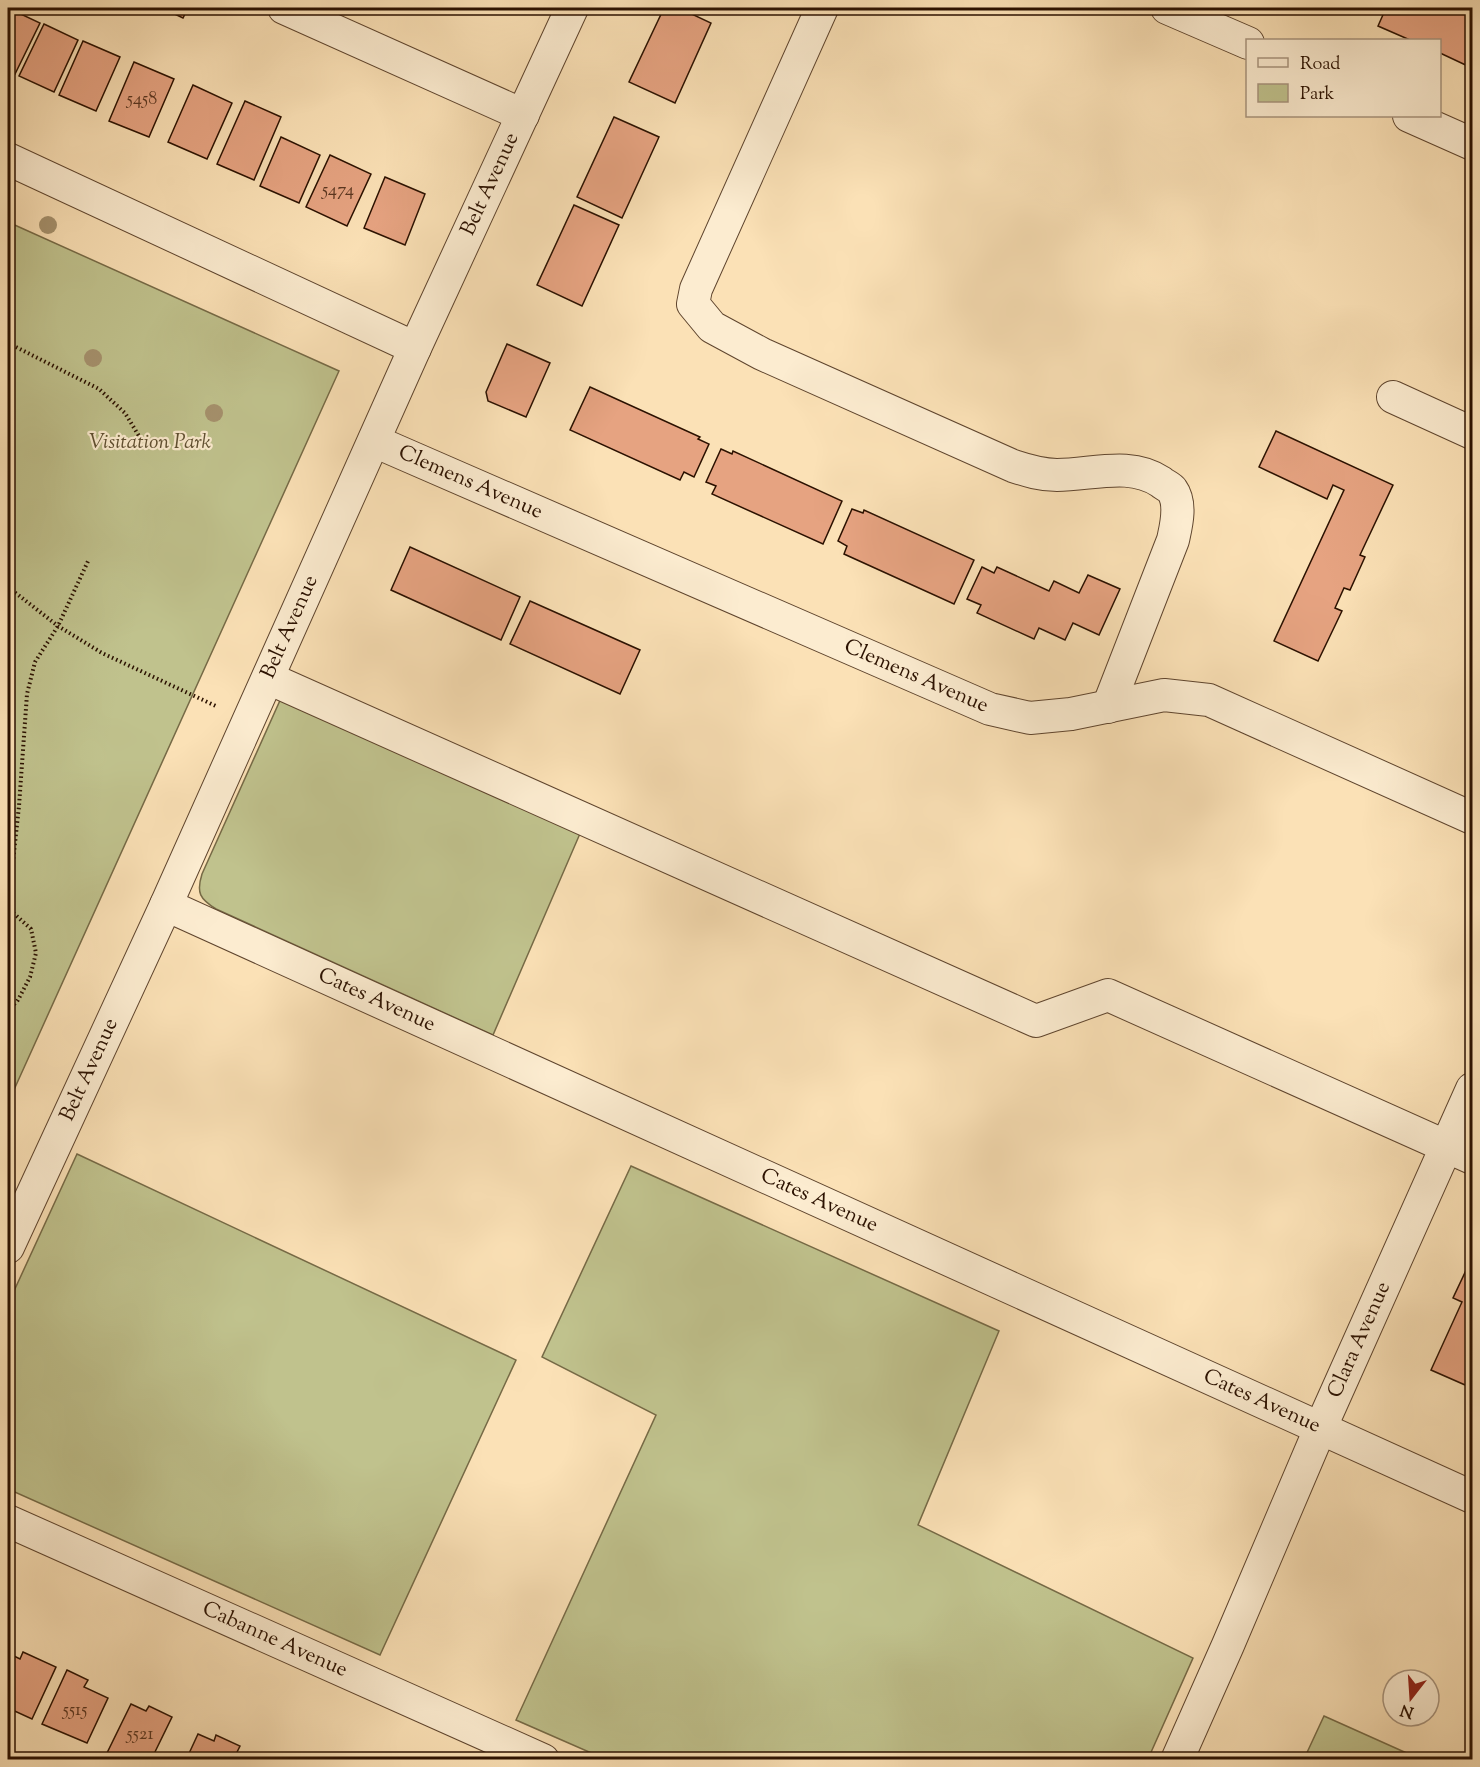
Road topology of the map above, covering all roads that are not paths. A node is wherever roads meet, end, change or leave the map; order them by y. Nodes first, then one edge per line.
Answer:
1 (284, 8) edge
2 (572, 8) edge
3 (822, 8) edge
4 (1167, 8) edge
5 (1246, 42) edge
6 (523, 115) junction
7 (1411, 117) edge
8 (1473, 144) edge
9 (8, 159) edge
10 (415, 348) junction
11 (1393, 397) dead end
12 (1473, 433) edge
13 (374, 441) junction
14 (268, 678) junction
15 (1108, 707) junction
16 (1473, 818) edge
17 (166, 905) junction
18 (1473, 1089) edge
19 (1460, 1153) edge
20 (8, 1247) edge
21 (1320, 1429) junction
22 (1473, 1497) edge
23 (8, 1521) edge
24 (543, 1760) edge
25 (1177, 1760) edge

1 - 6 street
2 - 6 street, Belt Avenue
3 - 15 street
4 - 5 street
6 - 10 street, Belt Avenue
7 - 8 street
9 - 10 street
10 - 13 street, Belt Avenue
11 - 12 street
13 - 14 street, Belt Avenue
13 - 15 street, Clemens Avenue
14 - 17 street, Belt Avenue
14 - 19 street
15 - 16 street, Clemens Avenue
17 - 20 street, Belt Avenue
17 - 21 street, Cates Avenue
18 - 19 street, Clara Avenue
19 - 21 street, Clara Avenue
21 - 22 street, Cates Avenue
21 - 25 street, Clara Avenue
23 - 24 street, Cabanne Avenue

